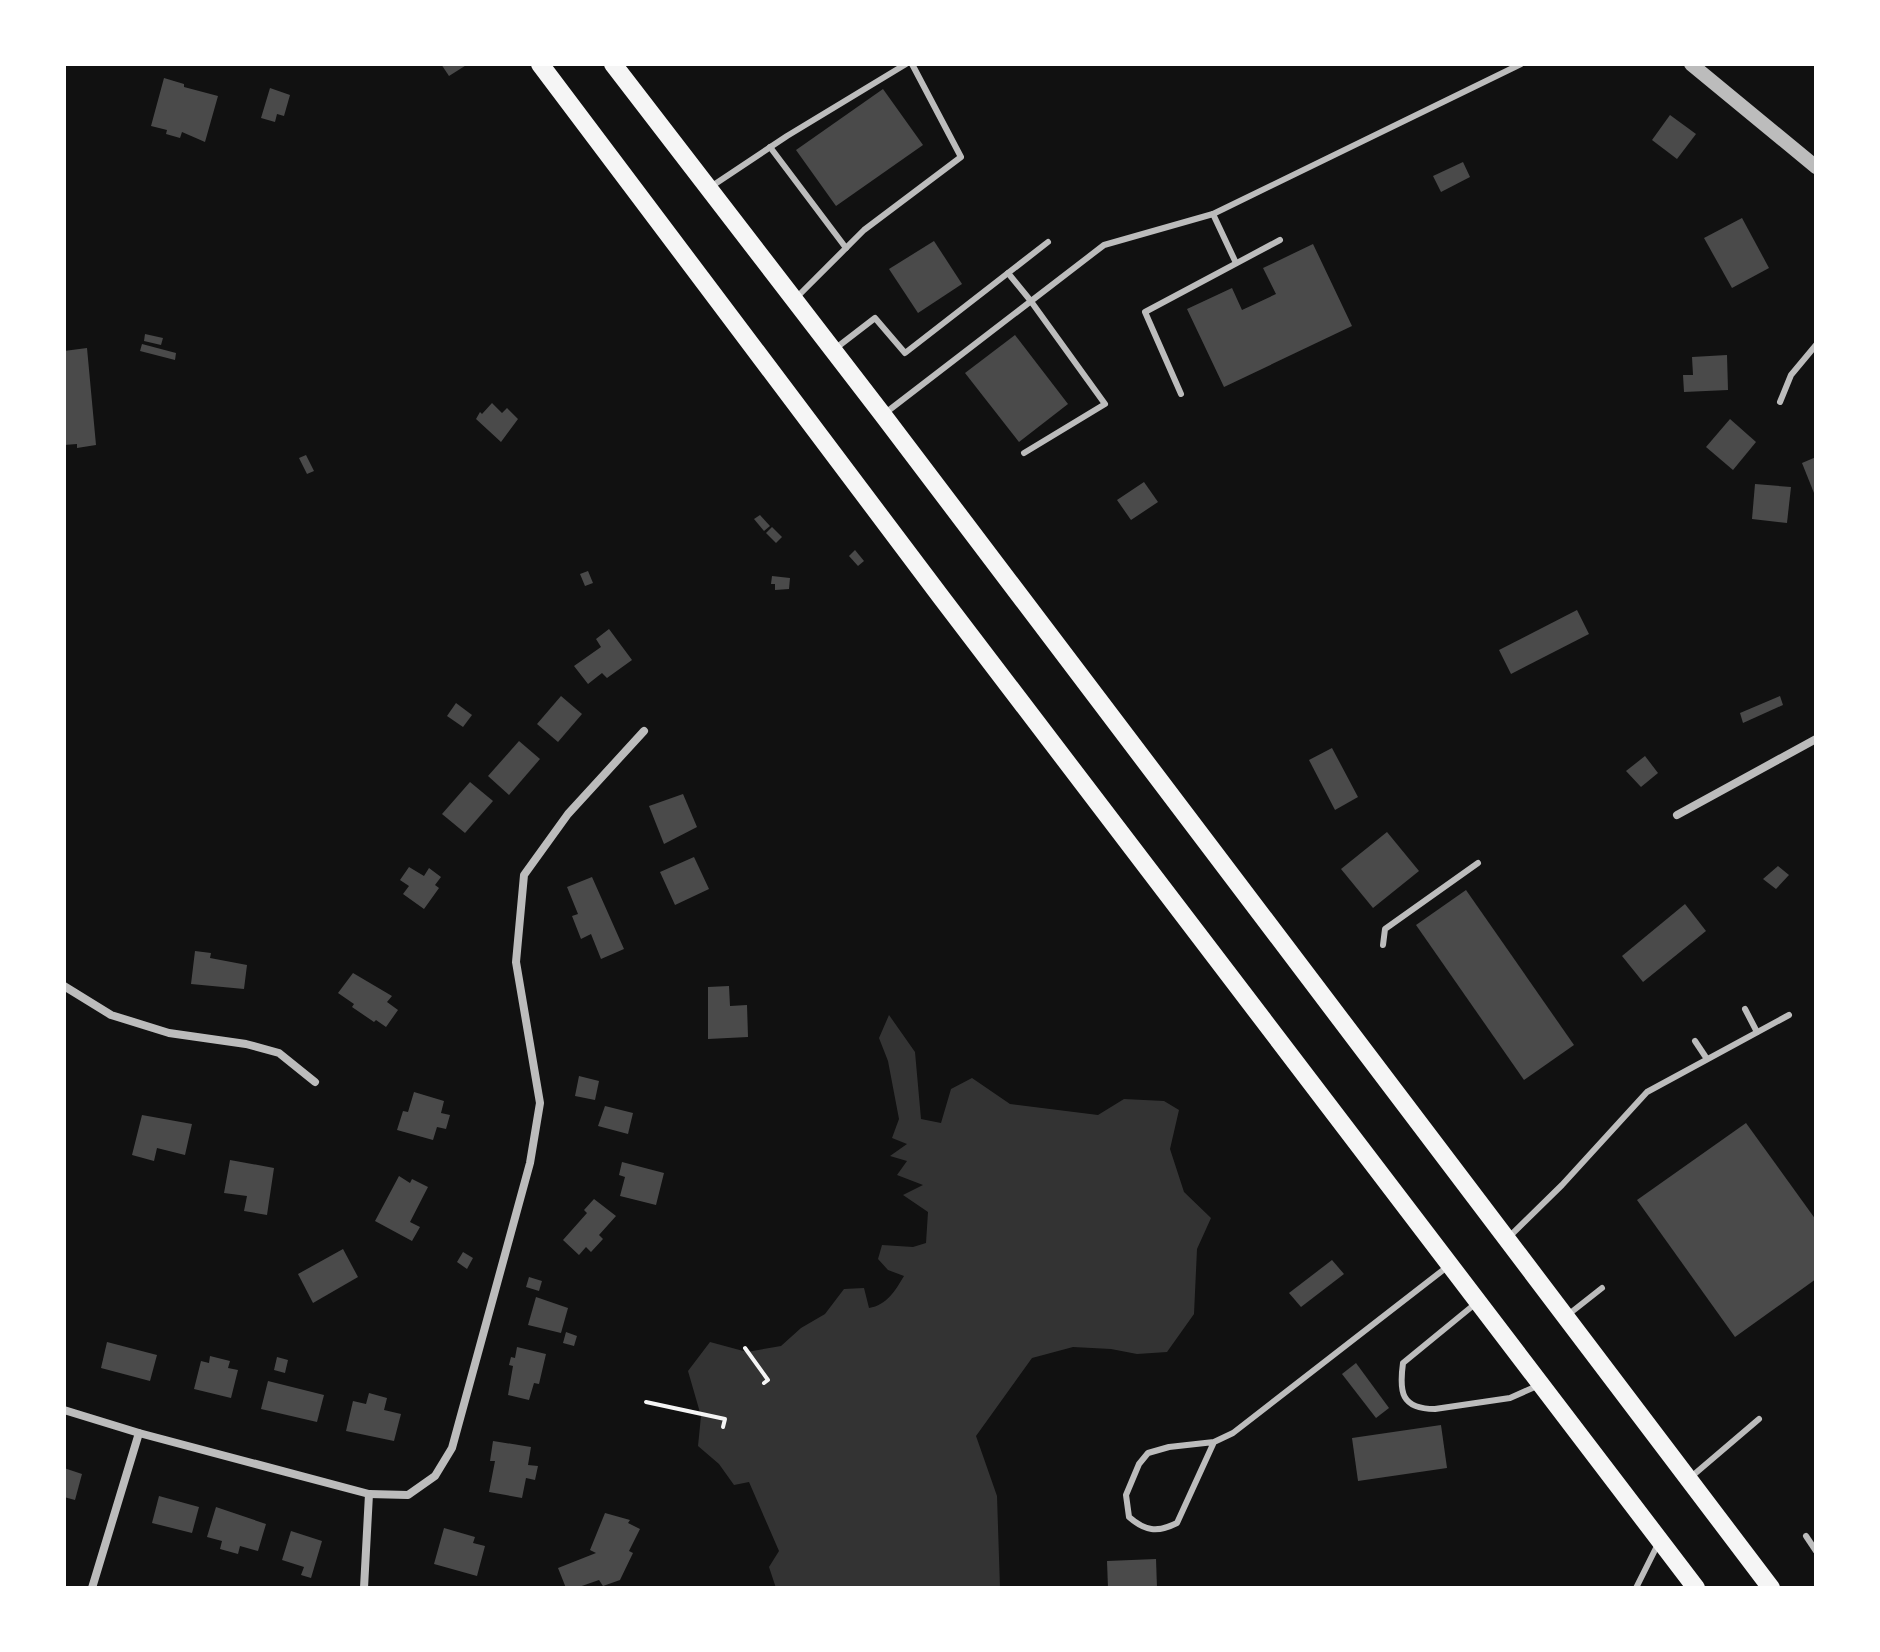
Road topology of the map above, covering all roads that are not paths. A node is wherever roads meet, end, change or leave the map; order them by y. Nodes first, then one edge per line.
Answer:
1 (540, 64) edge
2 (613, 64) edge
3 (906, 64) edge
4 (912, 64) edge
5 (1521, 64) edge
6 (1691, 64) edge
7 (770, 147) junction
8 (1816, 167) edge
9 (708, 188) junction
10 (1213, 214) junction
11 (1280, 240) dead end
12 (1048, 242) dead end
13 (846, 248) junction
14 (1236, 263) junction
15 (1008, 273) junction
16 (794, 299) junction
17 (1030, 300) junction
18 (1816, 345) edge
19 (834, 350) junction
20 (1181, 394) dead end
21 (1780, 402) dead end
22 (883, 415) junction
23 (1024, 453) dead end
24 (644, 731) dead end
25 (1816, 739) edge
26 (1677, 815) dead end
27 (1478, 863) dead end
28 (1383, 945) dead end
29 (64, 986) edge
30 (1745, 1009) dead end
31 (1789, 1015) dead end
32 (1757, 1032) junction
33 (1695, 1041) dead end
34 (1707, 1059) junction
35 (315, 1082) dead end
36 (1508, 1238) junction
37 (1449, 1265) junction
38 (1602, 1288) dead end
39 (1478, 1302) junction
40 (1566, 1316) junction
41 (1540, 1385) junction
42 (64, 1410) edge
43 (1759, 1419) dead end
44 (139, 1433) junction
45 (1214, 1442) junction
46 (1689, 1479) junction
47 (369, 1494) junction
48 (1806, 1536) dead end
49 (1659, 1540) junction
50 (1816, 1551) edge
51 (92, 1588) edge
52 (364, 1588) edge
53 (1636, 1588) edge
54 (1696, 1588) edge
55 (1771, 1588) edge

1 - 37 highway
2 - 9 highway
3 - 7 lane
4 - 13 lane
5 - 10 lane
6 - 8 street
7 - 9 lane
7 - 13 lane
9 - 16 highway
10 - 14 lane
10 - 17 lane
11 - 14 lane
12 - 15 lane
13 - 16 lane
14 - 20 lane
15 - 17 lane
15 - 19 lane
16 - 19 highway
17 - 22 lane
17 - 23 lane
18 - 21 lane
19 - 22 highway
22 - 36 highway
24 - 47 street
25 - 26 street
27 - 28 lane
29 - 35 street
30 - 32 lane
31 - 32 lane
32 - 34 lane
33 - 34 lane
34 - 36 lane
36 - 40 highway
37 - 39 highway
37 - 45 lane
38 - 40 lane
39 - 41 highway
39 - 41 lane
40 - 46 highway
41 - 49 highway
42 - 44 street
43 - 46 lane
44 - 47 street
44 - 51 street
45 - 45 lane
46 - 55 highway
47 - 52 street
48 - 50 lane
49 - 53 lane
49 - 54 highway

